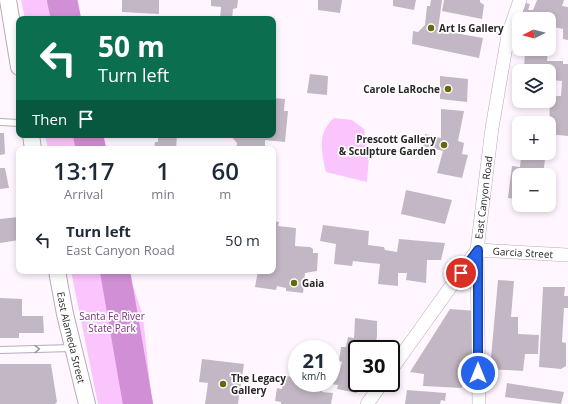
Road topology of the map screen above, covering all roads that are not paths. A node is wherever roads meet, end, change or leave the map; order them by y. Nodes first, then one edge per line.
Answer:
1 (8, 0) edge
2 (520, 0) edge
3 (16, 49) edge
4 (0, 122) edge
5 (16, 123) edge
6 (478, 250) junction
7 (568, 256) edge
8 (58, 274) edge
9 (73, 348) junction
10 (0, 350) edge
11 (400, 358) edge
12 (375, 392) edge
13 (87, 404) edge
14 (366, 404) edge
15 (479, 404) edge

1 - 3 street
2 - 6 street, East Canyon Road
4 - 5 lane
6 - 7 street, Garcia Street
6 - 11 street, East Canyon Road
6 - 15 street
8 - 9 street, East Alameda Street
10 -> 9 lane
9 - 13 street, East Alameda Street
12 - 14 street

